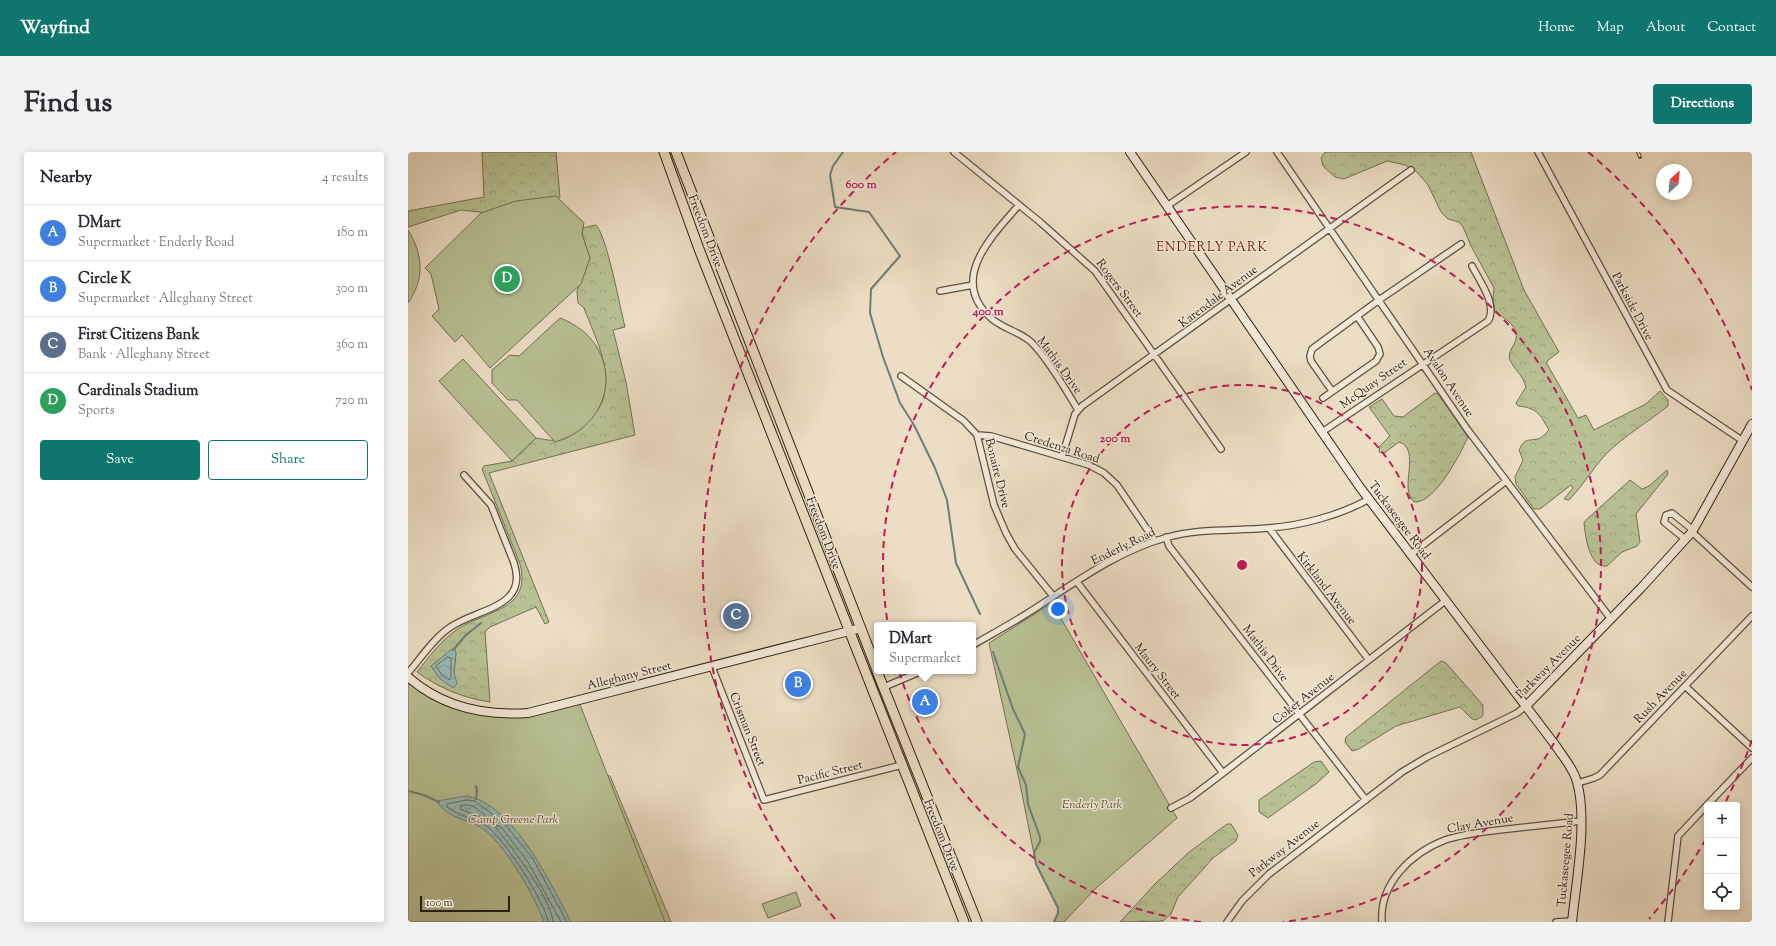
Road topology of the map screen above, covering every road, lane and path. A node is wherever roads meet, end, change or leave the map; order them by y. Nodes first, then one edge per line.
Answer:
1 (664, 152) edge
2 (676, 152) edge
3 (955, 152) edge
4 (1130, 152) edge
5 (1246, 152) edge
6 (1277, 152) edge
7 (1538, 152) edge
8 (1412, 170) dead end
9 (686, 178) junction
10 (674, 181) junction
11 (1019, 205) junction
12 (1167, 206) junction
13 (1330, 228) junction
14 (1460, 244) dead end
15 (1472, 266) dead end
16 (974, 285) junction
17 (940, 291) dead end
18 (1231, 299) junction
19 (1379, 300) junction
20 (1357, 316) junction
21 (1155, 355) junction
22 (1423, 364) junction
23 (901, 376) dead end
24 (1332, 391) junction
25 (1323, 398) dead end
26 (774, 405) junction
27 (763, 409) junction
28 (1078, 410) junction
29 (1752, 424) edge
30 (1322, 432) junction
31 (977, 435) junction
32 (1743, 441) junction
33 (1221, 449) dead end
34 (1062, 457) junction
35 (464, 475) dead end
36 (1506, 481) junction
37 (1369, 499) junction
38 (1269, 528) junction
39 (1692, 531) junction
40 (1166, 537) junction
41 (1685, 539) junction
42 (1155, 541) junction
43 (1410, 555) junction
44 (1076, 582) junction
45 (1752, 587) edge
46 (1053, 596) junction
47 (1445, 601) junction
48 (1752, 616) edge
49 (1611, 619) junction
50 (861, 628) junction
51 (849, 632) junction
52 (976, 643) edge
53 (1369, 660) junction
54 (874, 662) edge
55 (712, 667) junction
56 (408, 673) edge
57 (879, 674) edge
58 (915, 674) edge
59 (408, 677) edge
60 (1685, 686) junction
61 (884, 687) junction
62 (1526, 706) junction
63 (1299, 715) junction
64 (1752, 748) edge
65 (1752, 758) edge
66 (902, 765) junction
67 (1223, 773) junction
68 (1578, 783) junction
69 (764, 800) joint
70 (1366, 800) junction
71 (1710, 802) edge
72 (1171, 808) dead end
73 (1704, 808) edge
74 (936, 820) junction
75 (1581, 821) junction
76 (1572, 921) edge
77 (964, 922) edge
78 (977, 922) edge
79 (1227, 922) edge
80 (1382, 922) edge
81 (1556, 922) edge
82 (1668, 922) edge

1 - 10 main road, Freedom Drive
2 - 9 main road, Freedom Drive
3 - 11 street, Rogers Street
4 - 12 main road, Tuckaseegee Road
5 - 12 street
6 - 13 street, Avalon Avenue
7 - 32 street, Parkside Drive
8 - 13 street, Karendale Avenue
9 - 10 main road
9 - 26 main road, Freedom Drive
10 - 27 main road, Freedom Drive
11 - 16 street, Mathis Drive
11 - 21 street, Rogers Street
12 - 18 main road, Tuckaseegee Road
13 - 18 street, Karendale Avenue
13 - 19 street, Avalon Avenue
14 - 19 street
15 - 22 street, McQuay Street
16 - 17 street
16 - 28 street, Mathis Drive
18 - 21 street, Karendale Avenue
18 - 30 main road, Tuckaseegee Road
19 - 20 street
19 - 22 street, Avalon Avenue
20 - 24 street
20 - 24 street
21 - 28 street, Karendale Avenue
21 - 33 street, Rogers Street
22 - 30 street, McQuay Street
22 - 36 street, Avalon Avenue
23 - 31 street, Bonaire Drive
24 - 25 street
26 - 27 main road
26 - 50 main road, Freedom Drive
27 - 51 main road, Freedom Drive
28 - 34 street
29 - 32 main road, Parkway Avenue
30 - 37 main road, Tuckaseegee Road
31 - 34 street, Credenza Road
31 - 46 street, Bonaire Drive
32 - 39 main road, Parkway Avenue
34 - 42 street, Credenza Road
35 - 56 street
36 - 43 street
36 - 49 street, Avalon Avenue
37 - 38 street, Enderly Road
37 - 43 main road, Tuckaseegee Road
38 - 40 street, Enderly Road
38 - 53 street, Kirkland Avenue
39 - 41 main road, Parkway Avenue
39 - 41 street
39 - 45 street
40 - 42 street, Enderly Road
40 - 63 street, Mathis Drive
41 - 49 main road, Parkway Avenue
42 - 44 street, Enderly Road
43 - 47 main road, Tuckaseegee Road
44 - 46 street, Enderly Road
44 - 67 street, Maury Street
46 - 52 street, Enderly Road
47 - 53 street, Coker Avenue
47 - 62 main road, Tuckaseegee Road
48 - 60 street, Rush Avenue
49 - 62 main road, Parkway Avenue
50 - 51 main road, Alleghany Street
50 - 54 main road, Freedom Drive
51 - 55 main road, Alleghany Street
51 - 66 main road, Freedom Drive
53 - 63 street, Coker Avenue
55 - 59 main road, Alleghany Street
55 - 69 street, Crisman Street
57 - 61 main road, Freedom Drive
58 - 61 street
60 - 64 street
60 - 68 street, Rush Avenue
61 - 74 main road, Freedom Drive
62 - 68 main road, Tuckaseegee Road
62 - 70 street, Parkway Avenue
63 - 67 street, Coker Avenue
63 - 70 street, Mathis Drive
65 - 71 street
66 - 69 street, Pacific Street
66 - 74 main road
66 - 77 main road, Freedom Drive
67 - 72 street, Coker Avenue
68 - 75 main road, Tuckaseegee Road
70 - 79 street, Parkway Avenue
73 - 82 street
74 - 78 main road, Freedom Drive
75 - 76 main road, Tuckaseegee Road
75 - 80 street, Clay Avenue
76 - 81 street

